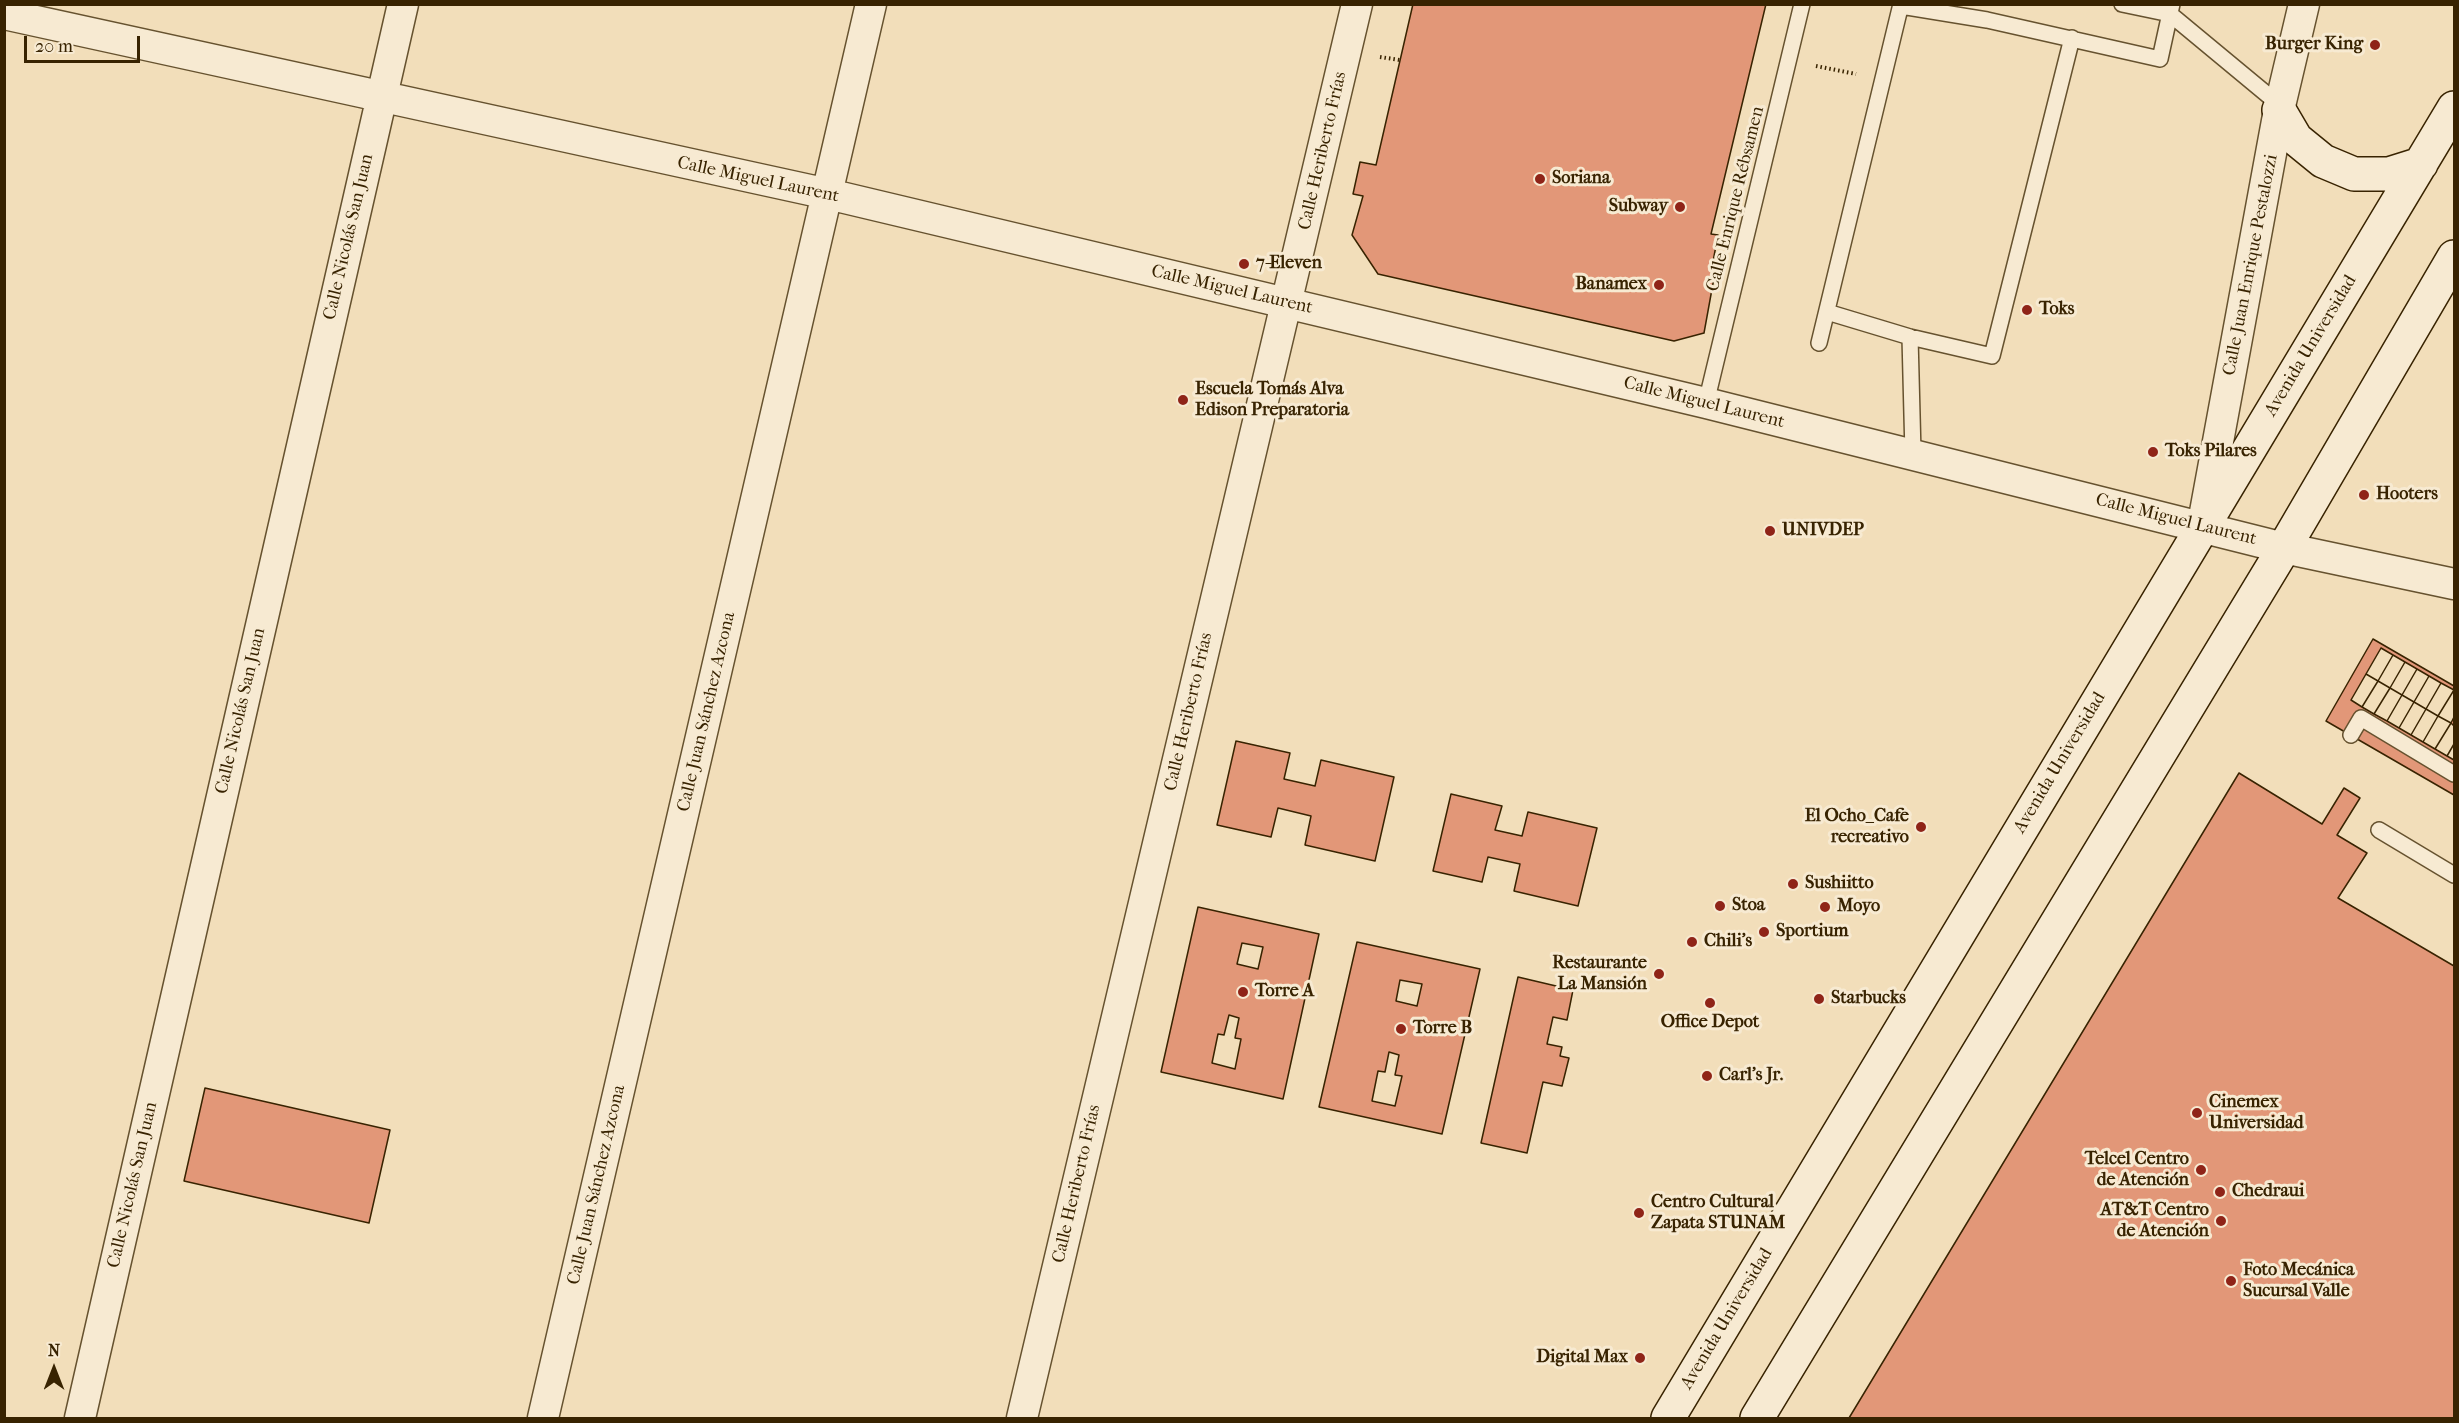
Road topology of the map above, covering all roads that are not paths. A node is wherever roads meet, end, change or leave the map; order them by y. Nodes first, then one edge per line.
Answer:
1 (404, 4) edge
2 (871, 4) edge
3 (1357, 4) edge
4 (1802, 4) edge
5 (2122, 4) edge
6 (2304, 4) edge
7 (1901, 5) edge
8 (2171, 9) edge
9 (4, 14) edge
10 (2072, 38) junction
11 (381, 98) junction
12 (2280, 108) junction
13 (2454, 108) edge
14 (2421, 164) junction
15 (828, 194) junction
16 (2454, 257) edge
17 (1287, 303) junction
18 (1827, 312) junction
19 (1910, 337) junction
20 (1820, 343) dead end
21 (1706, 403) junction
22 (1913, 454) junction
23 (2202, 526) junction
24 (2284, 548) junction
25 (2454, 584) edge
26 (2351, 735) dead end
27 (2454, 774) edge
28 (2379, 830) dead end
29 (2454, 875) edge
30 (80, 1419) edge
31 (543, 1419) edge
32 (1022, 1419) edge
33 (1668, 1419) edge
34 (1757, 1419) edge

1 - 11 street, Calle Nicolás San Juan
2 - 15 street, Calle Juan Sánchez Azcona
3 - 17 street, Calle Heriberto Frías
4 - 21 lane, Calle Enrique Rébsamen
5 - 8 lane
6 - 12 street, Calle Juan Enrique Pestalozzi
7 - 10 lane
7 - 18 lane
8 - 10 lane
8 - 12 lane
9 - 11 street, Calle Miguel Laurent
10 - 19 lane
11 - 15 street, Calle Miguel Laurent
11 - 30 street, Calle Nicolás San Juan
12 - 14 main road
12 - 23 street, Calle Juan Enrique Pestalozzi
13 - 14 main road, Avenida Universidad
14 - 23 main road, Avenida Universidad
15 - 17 street, Calle Miguel Laurent
15 - 31 street, Calle Juan Sánchez Azcona
16 - 24 main road
17 - 21 street, Calle Miguel Laurent
17 - 32 street, Calle Heriberto Frías
18 - 19 lane
18 - 20 lane
19 - 22 lane
21 - 22 street, Calle Miguel Laurent
22 - 23 street, Calle Miguel Laurent
23 - 24 street, Calle Miguel Laurent
23 - 33 main road, Avenida Universidad
24 - 25 street, Calle Miguel Laurent
24 - 34 main road
26 - 27 lane
28 - 29 lane

